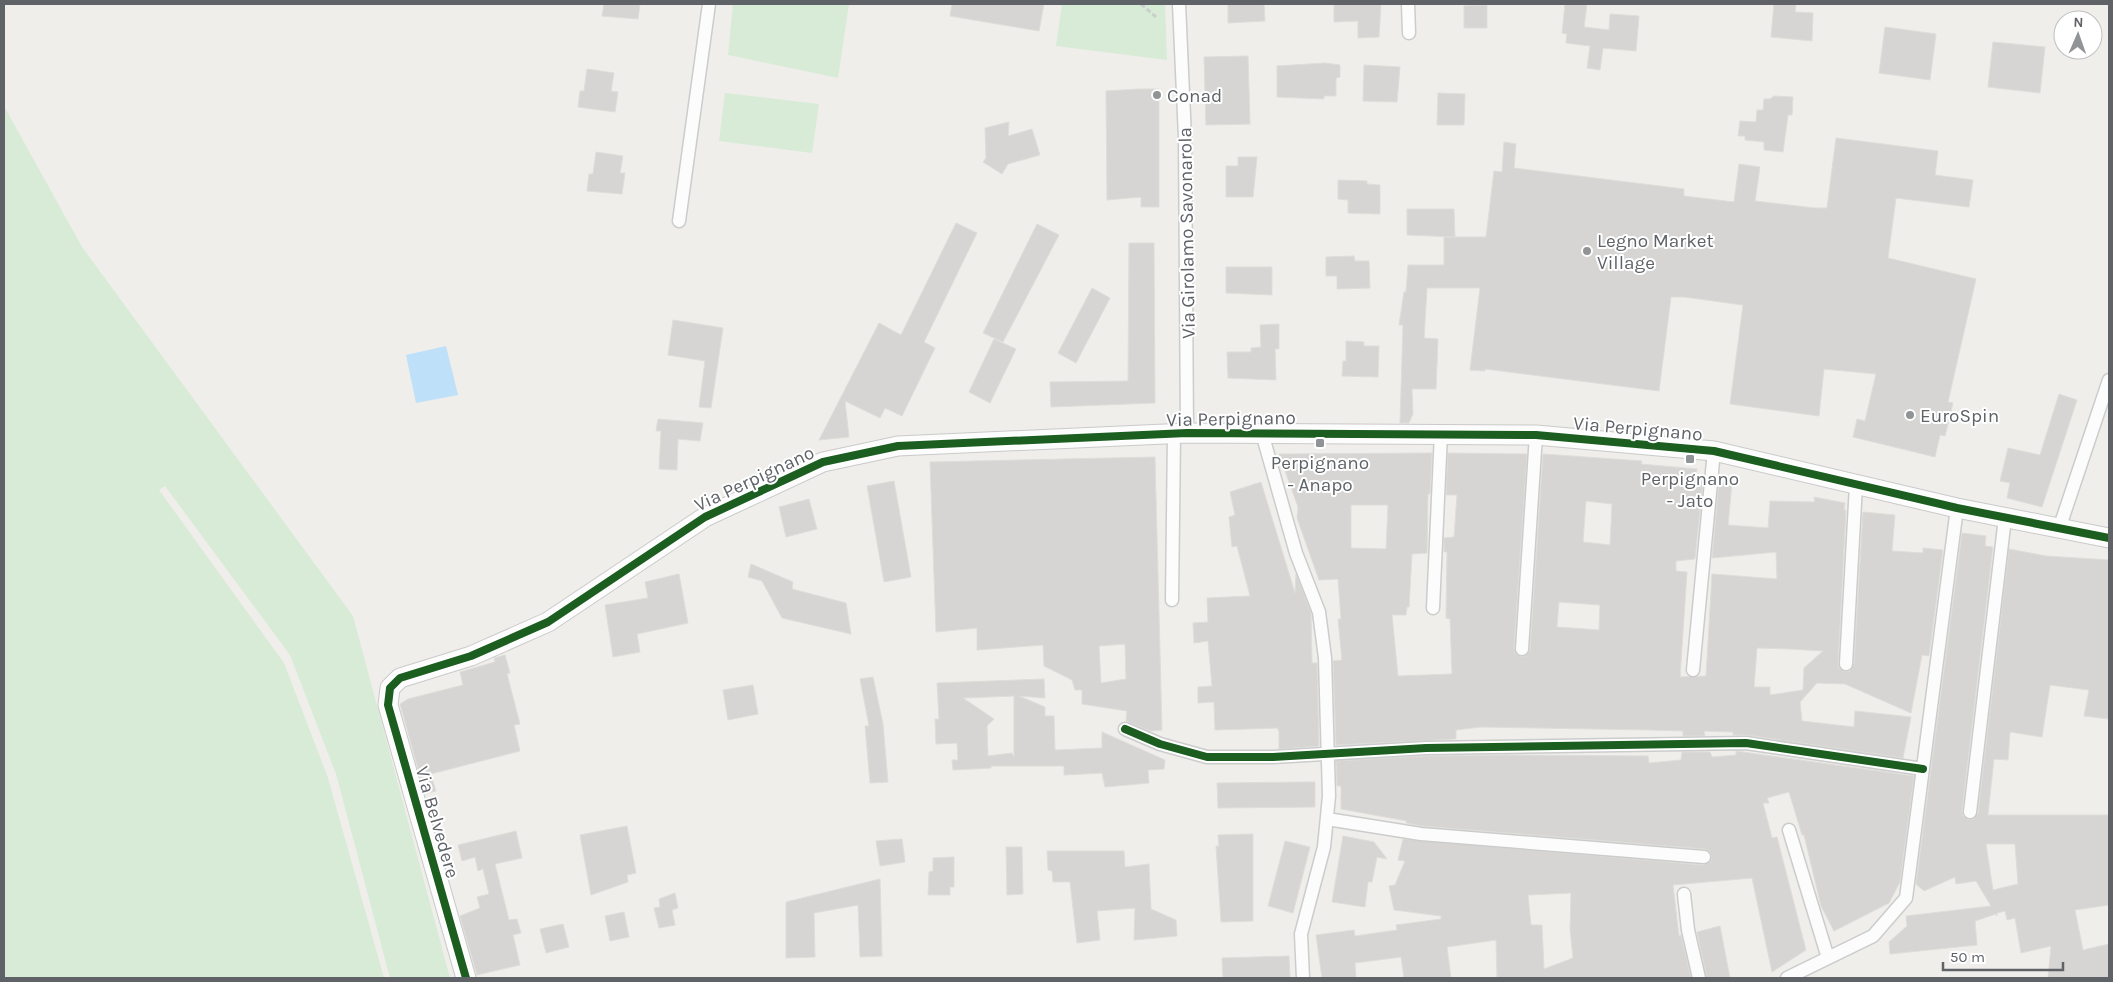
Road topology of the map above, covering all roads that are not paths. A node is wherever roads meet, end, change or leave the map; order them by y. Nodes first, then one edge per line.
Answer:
1 (709, 4) edge
2 (1179, 4) edge
3 (1408, 4) edge
4 (1409, 33) dead end
5 (679, 221) dead end
6 (2109, 380) edge
7 (1262, 433) junction
8 (1441, 433) junction
9 (1181, 434) junction
10 (1536, 435) junction
11 (1714, 451) junction
12 (1856, 485) junction
13 (1957, 508) junction
14 (2005, 518) junction
15 (2059, 529) junction
16 (2109, 538) edge
17 (1172, 600) dead end
18 (1433, 608) dead end
19 (1522, 649) dead end
20 (1846, 664) dead end
21 (1693, 670) dead end
22 (400, 678) joint
23 (1125, 729) dead end
24 (1328, 755) junction
25 (1923, 769) junction
26 (1970, 812) dead end
27 (1327, 819) junction
28 (1789, 830) dead end
29 (1704, 857) dead end
30 (1684, 894) dead end
31 (1828, 958) junction
32 (466, 978) edge
33 (1303, 978) edge
34 (1699, 978) edge
35 (1787, 978) edge

1 - 5 street
2 - 9 street, Via Girolamo Savonarola
3 - 4 street
6 - 15 street
7 - 8 street, Via Perpignano
7 - 9 street, Via Perpignano
7 - 24 street
8 - 10 street, Via Perpignano
8 - 18 street
9 - 17 street, Via Girolamo Savonarola
9 - 22 street, Via Perpignano
10 - 11 street, Via Perpignano
10 - 19 street
11 - 12 street, Via Perpignano
11 - 21 street
12 - 13 street, Via Perpignano
12 - 20 street
13 - 14 street, Via Perpignano
13 - 25 street
14 - 15 street, Via Perpignano
14 - 26 street
15 - 16 street, Via Perpignano
22 - 32 street, Via Belvedere
23 - 24 street
24 - 25 street
24 - 27 street
25 - 31 street
27 - 29 street
27 - 33 street
28 - 31 street
30 - 34 street
31 - 35 street

